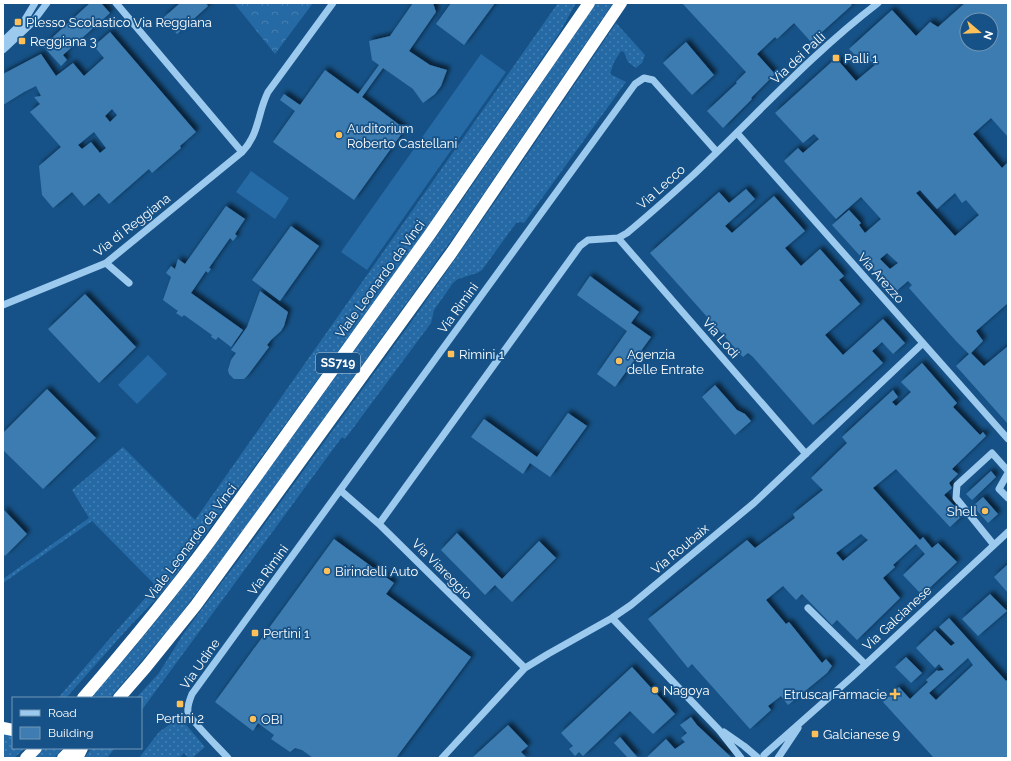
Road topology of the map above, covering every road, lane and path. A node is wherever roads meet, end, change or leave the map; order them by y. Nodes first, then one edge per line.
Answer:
1 (35, 3) edge
2 (47, 3) edge
3 (116, 3) edge
4 (333, 3) edge
5 (589, 3) edge
6 (621, 3) edge
7 (878, 3) edge
8 (3, 41) edge
9 (3, 50) edge
10 (737, 133) junction
11 (242, 152) junction
12 (717, 152) junction
13 (618, 238) junction
14 (106, 263) junction
15 (129, 283) dead end
16 (3, 305) edge
17 (923, 343) junction
18 (1008, 439) edge
19 (806, 454) junction
20 (1008, 472) edge
21 (340, 490) junction
22 (1008, 498) edge
23 (379, 524) junction
24 (1008, 532) edge
25 (994, 545) junction
26 (808, 608) dead end
27 (612, 618) junction
28 (231, 640) joint
29 (865, 664) junction
30 (525, 668) junction
31 (84, 697) edge
32 (120, 697) edge
33 (803, 721) junction
34 (719, 730) junction
35 (35, 749) edge
36 (72, 749) edge
37 (82, 749) edge
38 (762, 757) edge
39 (26, 758) edge
40 (63, 758) edge
41 (77, 758) edge
42 (228, 758) edge
43 (442, 758) edge
44 (741, 758) edge
45 (778, 758) edge

1 - 8 street
2 - 9 street
3 - 11 street
4 - 11 street, Via di Reggiana
5 - 31 highway, Viale Leonardo da Vinci / SS719
6 - 32 highway, SS719
7 - 10 street, Via dei Palli
10 - 12 street, Via dei Palli
10 - 17 street, Via Arezzo
11 - 14 street, Via di Reggiana
12 - 13 street, Via Lecco
12 - 21 street, Via Rimini
13 - 19 street, Via Lodi
13 - 23 street
14 - 15 street
14 - 16 street, Via di Reggiana
17 - 18 street, Via Arezzo
17 - 19 street, Via Roubaix
19 - 27 street, Via Roubaix
20 - 22 street
20 - 25 street
21 - 23 street, Via Viareggio
21 - 28 street, Via Rimini
23 - 30 street, Via Viareggio
24 - 25 street, Via Galcianese
25 - 29 street, Via Galcianese
26 - 29 street
27 - 30 street, Via Roubaix
27 - 34 street
28 - 42 street, Via Udine
29 - 33 street, Via Galcianese
30 - 43 street, Via Roubaix
33 - 38 street, Via Galcianese
33 - 45 street, Via Galcianese
34 - 38 street
34 - 44 street
35 - 39 highway
36 - 40 highway
37 - 41 highway

